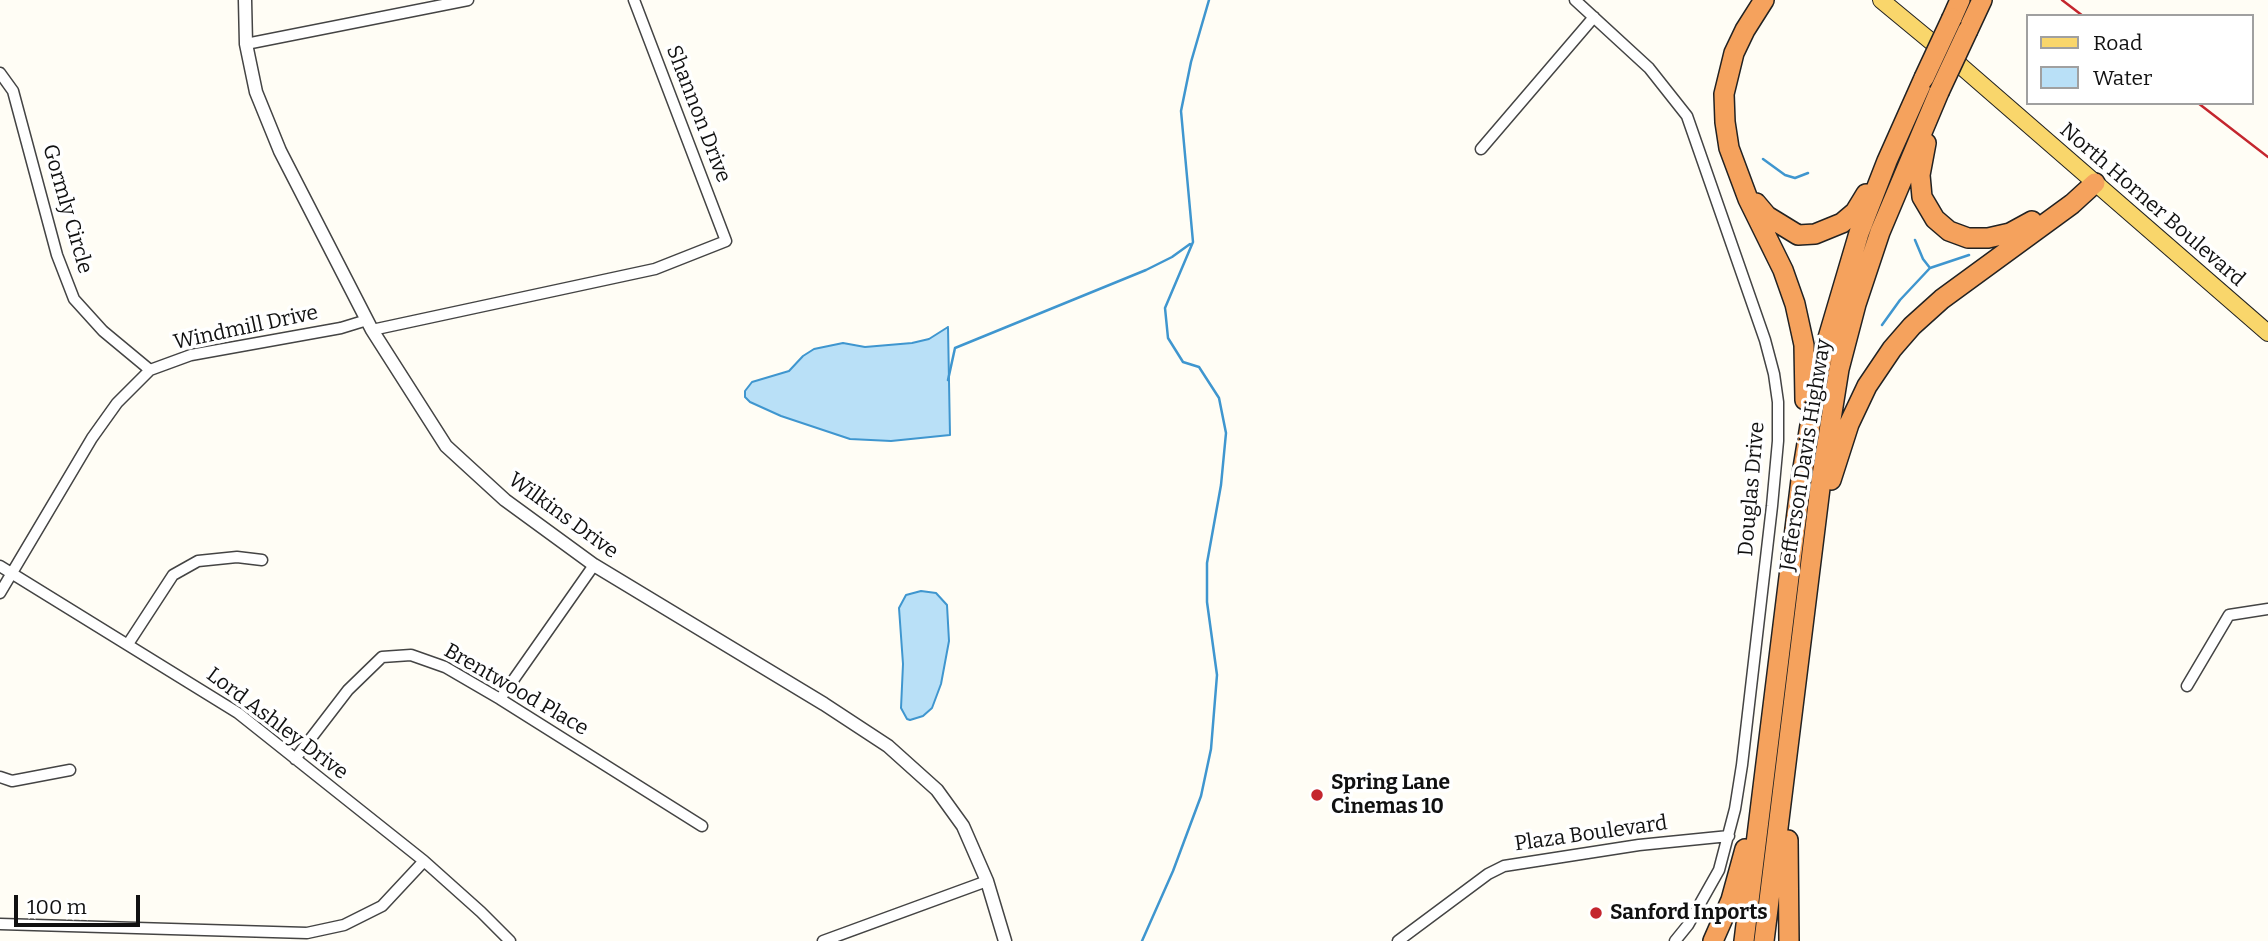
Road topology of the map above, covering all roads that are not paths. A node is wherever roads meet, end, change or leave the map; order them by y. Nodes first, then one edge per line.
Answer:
1 (245, 0) edge
2 (468, 0) edge
3 (635, 0) edge
4 (1575, 0) edge
5 (1764, 0) edge
6 (1881, 0) edge
7 (1960, 0) edge
8 (1982, 0) edge
9 (1594, 17) junction
10 (246, 44) junction
11 (0, 73) edge
12 (1926, 123) junction
13 (1903, 126) junction
14 (1481, 149) dead end
15 (2090, 179) junction
16 (1742, 182) junction
17 (726, 242) joint
18 (370, 325) junction
19 (2268, 333) edge
20 (150, 370) junction
21 (1808, 432) junction
22 (1816, 524) junction
23 (262, 560) dead end
24 (594, 565) junction
25 (0, 566) edge
26 (12, 573) junction
27 (0, 593) edge
28 (2268, 609) edge
29 (128, 644) junction
30 (2187, 686) dead end
31 (500, 699) junction
32 (1788, 752) junction
33 (295, 759) junction
34 (70, 770) dead end
35 (0, 777) edge
36 (1761, 802) junction
37 (702, 826) dead end
38 (1729, 836) junction
39 (424, 862) junction
40 (987, 881) junction
41 (0, 924) edge
42 (145, 935) edge
43 (510, 941) edge
44 (823, 941) edge
45 (1006, 941) edge
46 (1398, 941) edge
47 (1675, 941) edge
48 (1713, 941) edge
49 (1744, 941) edge
50 (1764, 941) edge
51 (1789, 941) edge

1 - 10 street, Wilkins Drive
2 - 10 street
3 - 17 street, Shannon Drive
4 - 9 street, Douglas Drive
5 - 16 highway
6 - 15 main road, North Horner Boulevard
7 - 13 highway, Jefferson Davis Highway, bridge
8 - 12 highway, Jefferson Davis Highway, bridge
9 - 14 street
9 - 38 street, Douglas Drive
10 - 18 street, Wilkins Drive
11 - 20 street, Gormly Circle
12 - 15 highway
12 - 22 highway, Jefferson Davis Highway
13 - 16 highway
13 - 21 highway, Jefferson Davis Highway
15 - 19 main road, North Horner Boulevard
15 - 22 highway
16 - 21 highway
17 - 18 street, Windmill Drive
18 - 20 street, Windmill Drive
18 - 24 street, Wilkins Drive
20 - 26 street, Windmill Drive
21 - 36 highway, Jefferson Davis Highway
22 - 32 highway, Jefferson Davis Highway
23 - 29 street
24 - 31 street
24 - 40 street, Wilkins Drive
25 - 26 street, Lord Ashley Drive
26 - 27 street, Windmill Drive
26 - 29 street, Lord Ashley Drive
28 - 30 street
29 - 33 street, Lord Ashley Drive
31 - 33 street, Brentwood Place
31 - 37 street, Brentwood Place
32 - 50 highway, Jefferson Davis Highway
32 - 51 highway
33 - 39 street, Lord Ashley Drive
34 - 35 street
36 - 48 highway
36 - 49 highway, Jefferson Davis Highway
38 - 46 street, Plaza Boulevard
38 - 47 street, Douglas Drive
39 - 42 street
39 - 43 street, Lord Ashley Drive
40 - 44 street
40 - 45 street, Wilkins Drive
41 - 42 street

